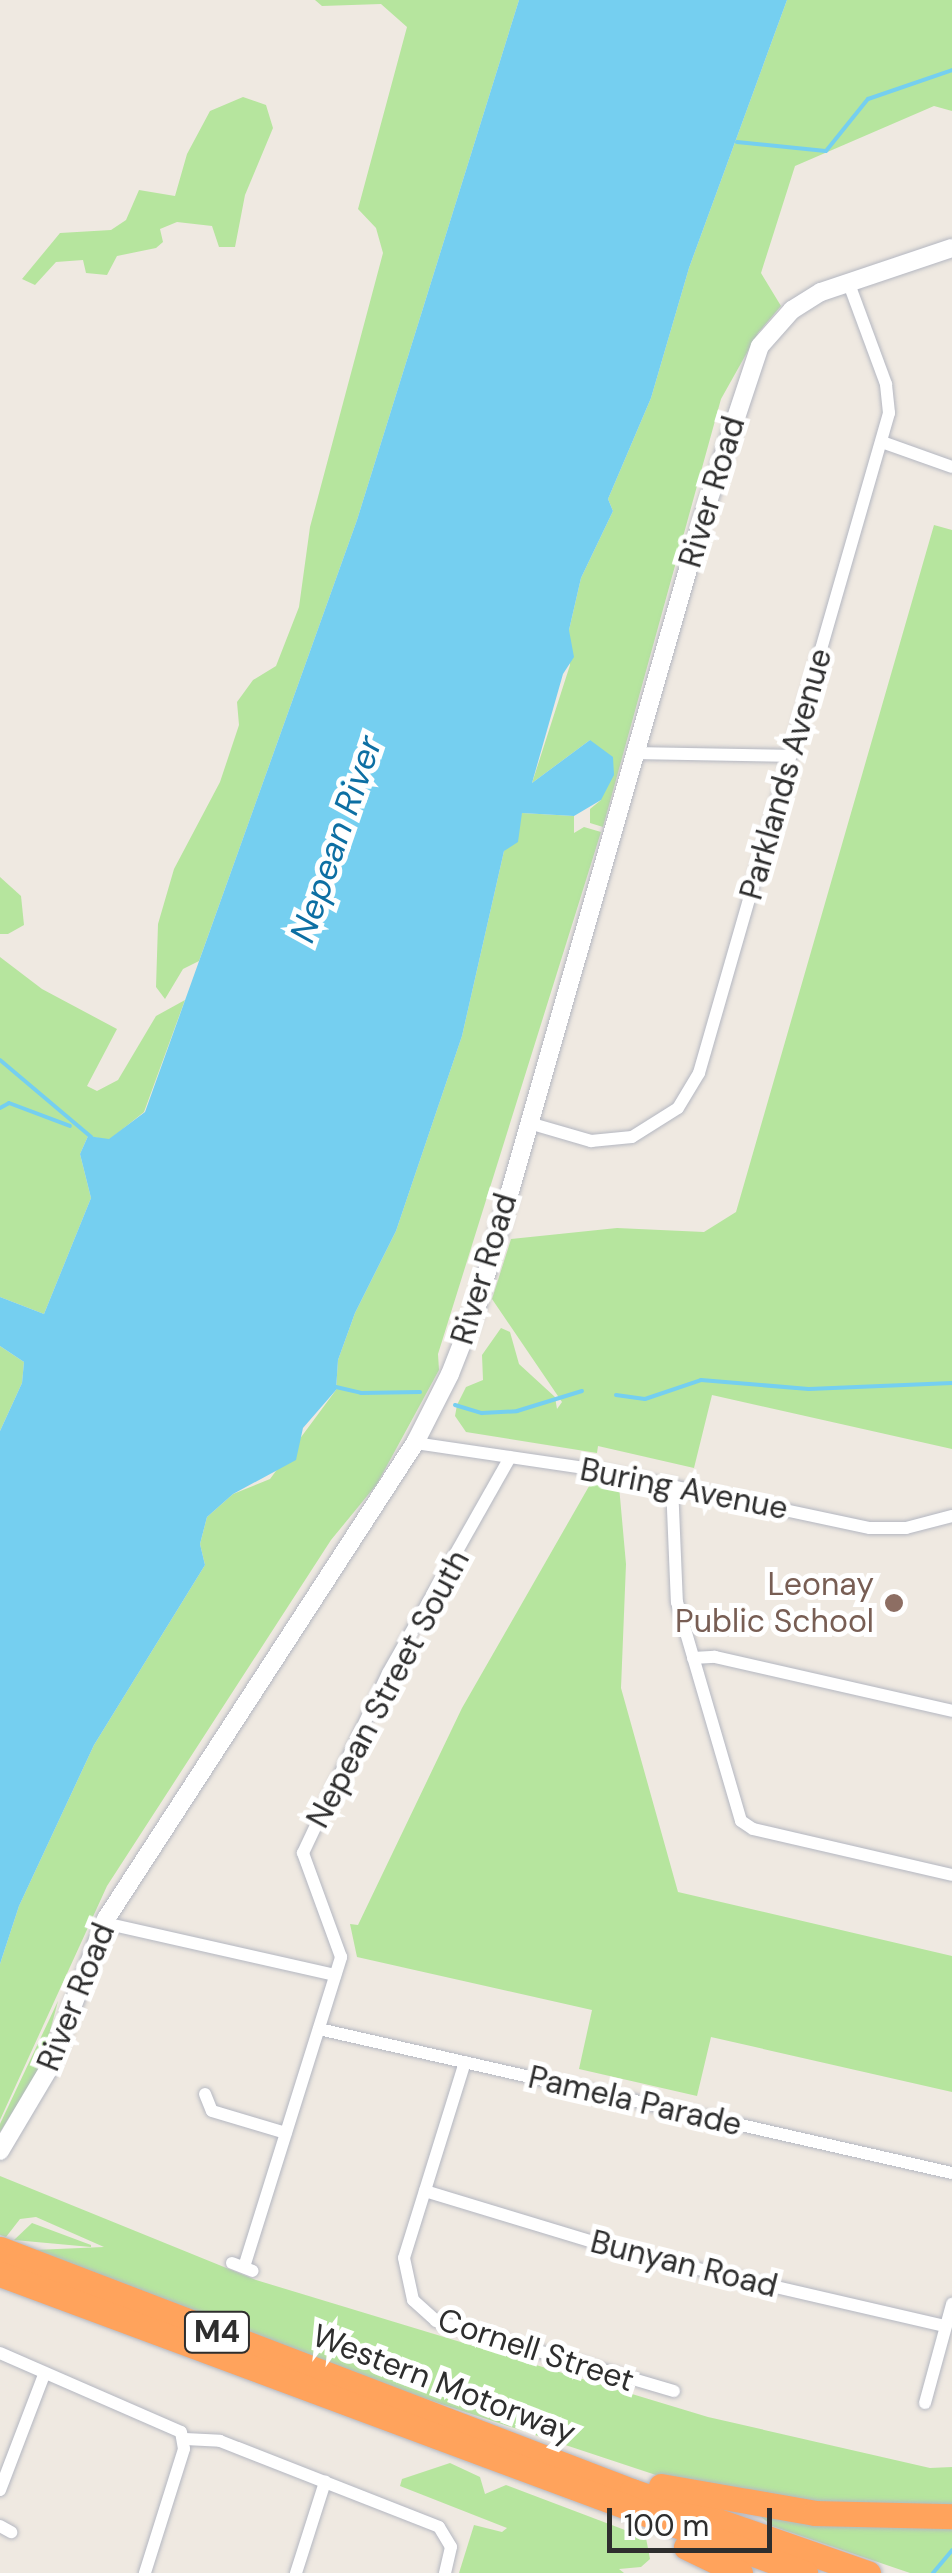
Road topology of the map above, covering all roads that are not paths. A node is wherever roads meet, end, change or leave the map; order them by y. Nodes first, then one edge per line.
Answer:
1 (952, 248) edge
2 (848, 281) junction
3 (882, 442) junction
4 (952, 467) edge
5 (639, 753) junction
6 (791, 756) junction
7 (529, 1122) junction
8 (415, 1443) junction
9 (510, 1458) junction
10 (672, 1485) junction
11 (952, 1516) edge
12 (692, 1658) junction
13 (952, 1710) edge
14 (952, 1874) edge
15 (104, 1922) junction
16 (336, 1975) junction
17 (319, 2028) junction
18 (465, 2062) junction
19 (206, 2094) dead end
20 (286, 2133) junction
21 (0, 2151) edge
22 (952, 2173) edge
23 (425, 2191) junction
24 (3, 2263) edge
25 (243, 2267) dead end
26 (952, 2304) edge
27 (945, 2326) junction
28 (0, 2353) edge
29 (44, 2375) junction
30 (674, 2391) dead end
31 (925, 2403) dead end
32 (418, 2421) junction
33 (185, 2438) junction
34 (325, 2482) junction
35 (0, 2490) edge
36 (943, 2516) edge
37 (145, 2573) edge
38 (296, 2573) edge
39 (444, 2573) edge
40 (740, 2573) edge
41 (806, 2573) edge
42 (868, 2573) edge

1 - 2 street
2 - 3 street, Parklands Avenue
2 - 5 street, River Road
3 - 4 street
3 - 6 street, Parklands Avenue
5 - 6 street
5 - 7 street, River Road
6 - 7 street, Parklands Avenue
7 - 8 street, River Road
8 - 9 street, Buring Avenue
8 - 15 street, River Road
9 - 10 street, Buring Avenue
9 - 16 street, Nepean Street South
10 - 11 street, Buring Avenue
10 - 12 street
12 - 13 street
12 - 14 street
15 - 16 street
15 - 21 street, River Road
16 - 17 street, Nepean Street South
17 - 18 street, Pamela Parade
17 - 20 street, Nepean Street South
18 - 22 street, Pamela Parade
18 - 23 street, Cornell Street
19 - 20 street
20 - 25 street, Nepean Street South
23 - 27 street, Bunyan Road
23 - 30 street, Cornell Street
24 - 32 highway, Western Motorway / M4
26 - 27 street
27 - 31 street
28 - 29 street
29 - 33 street
29 - 35 street
32 - 36 highway
32 - 40 highway, M4
32 - 41 highway, Western Motorway / M4
32 - 42 highway, Western Motorway / M4
33 - 34 street
33 - 37 street
34 - 38 street
34 - 39 street

